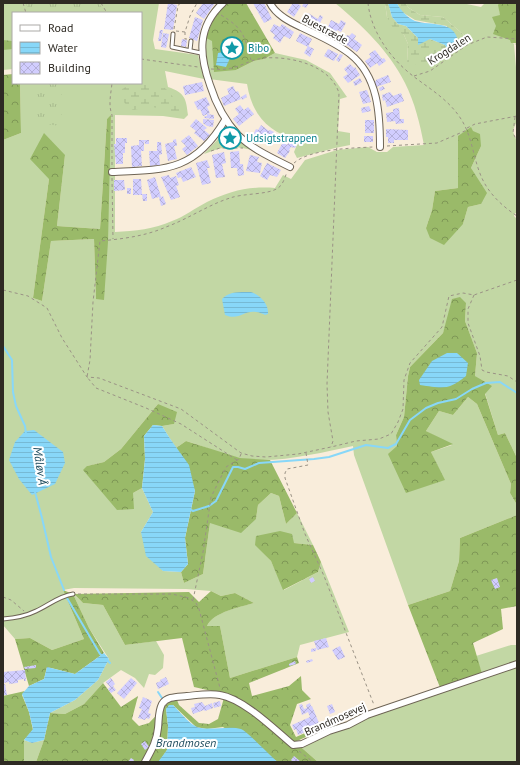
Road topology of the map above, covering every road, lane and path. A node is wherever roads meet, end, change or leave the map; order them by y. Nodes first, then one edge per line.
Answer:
1 (101, 3) edge
2 (180, 3) edge
3 (197, 3) edge
4 (223, 3) edge
5 (270, 3) edge
6 (368, 3) edge
7 (215, 11) junction
8 (106, 12) edge
9 (173, 34) dead end
10 (517, 39) edge
11 (191, 41) dead end
12 (190, 50) junction
13 (202, 53) junction
14 (142, 59) edge
15 (251, 60) junction
16 (204, 68) junction
17 (413, 76) junction
18 (112, 84) edge
19 (112, 115) dead end
20 (516, 116) edge
21 (225, 120) junction
22 (467, 129) junction
23 (517, 141) edge
24 (380, 147) junction
25 (245, 148) dead end
26 (338, 148) junction
27 (198, 153) junction
28 (290, 167) junction
29 (112, 172) dead end
30 (517, 216) edge
31 (517, 280) edge
32 (3, 290) edge
33 (474, 295) junction
34 (87, 376) junction
35 (517, 382) edge
36 (331, 448) junction
37 (306, 452) junction
38 (242, 453) junction
39 (237, 460) junction
40 (73, 594) joint
41 (3, 597) edge
42 (193, 601) junction
43 (26, 614) junction
44 (3, 620) edge
45 (517, 664) edge
46 (221, 695) junction
47 (377, 712) junction
48 (293, 745) junction
49 (145, 762) edge
50 (313, 762) edge

1 - 8 path
2 - 3 path
4 - 7 street
5 - 24 street, Buestræde
6 - 17 path
7 - 13 street
7 - 15 path
9 - 12 lane
10 - 17 path, Krogdalen
11 - 12 lane
12 - 13 lane
13 - 16 street
14 - 16 path
15 - 16 path
15 - 26 path
16 - 21 street
17 - 22 path
18 - 19 path
20 - 22 path
20 - 23 path
21 - 27 street
21 - 28 street
22 - 24 path
22 - 30 path
24 - 26 path
25 - 27 path
26 - 28 path
26 - 36 path
27 - 29 street
28 - 34 path
31 - 33 path
32 - 34 path
33 - 35 path
33 - 36 path
34 - 38 path
34 - 39 path
36 - 37 path
37 - 38 path
37 - 47 path
38 - 39 path
39 - 42 path
40 - 42 path
40 - 43 lane
41 - 43 path
42 - 46 path
43 - 44 lane
45 - 47 street, Brandmosevej
46 - 48 street, Brandmosevej
46 - 49 street, Brandmosevej
47 - 48 street, Brandmosevej
48 - 50 path

